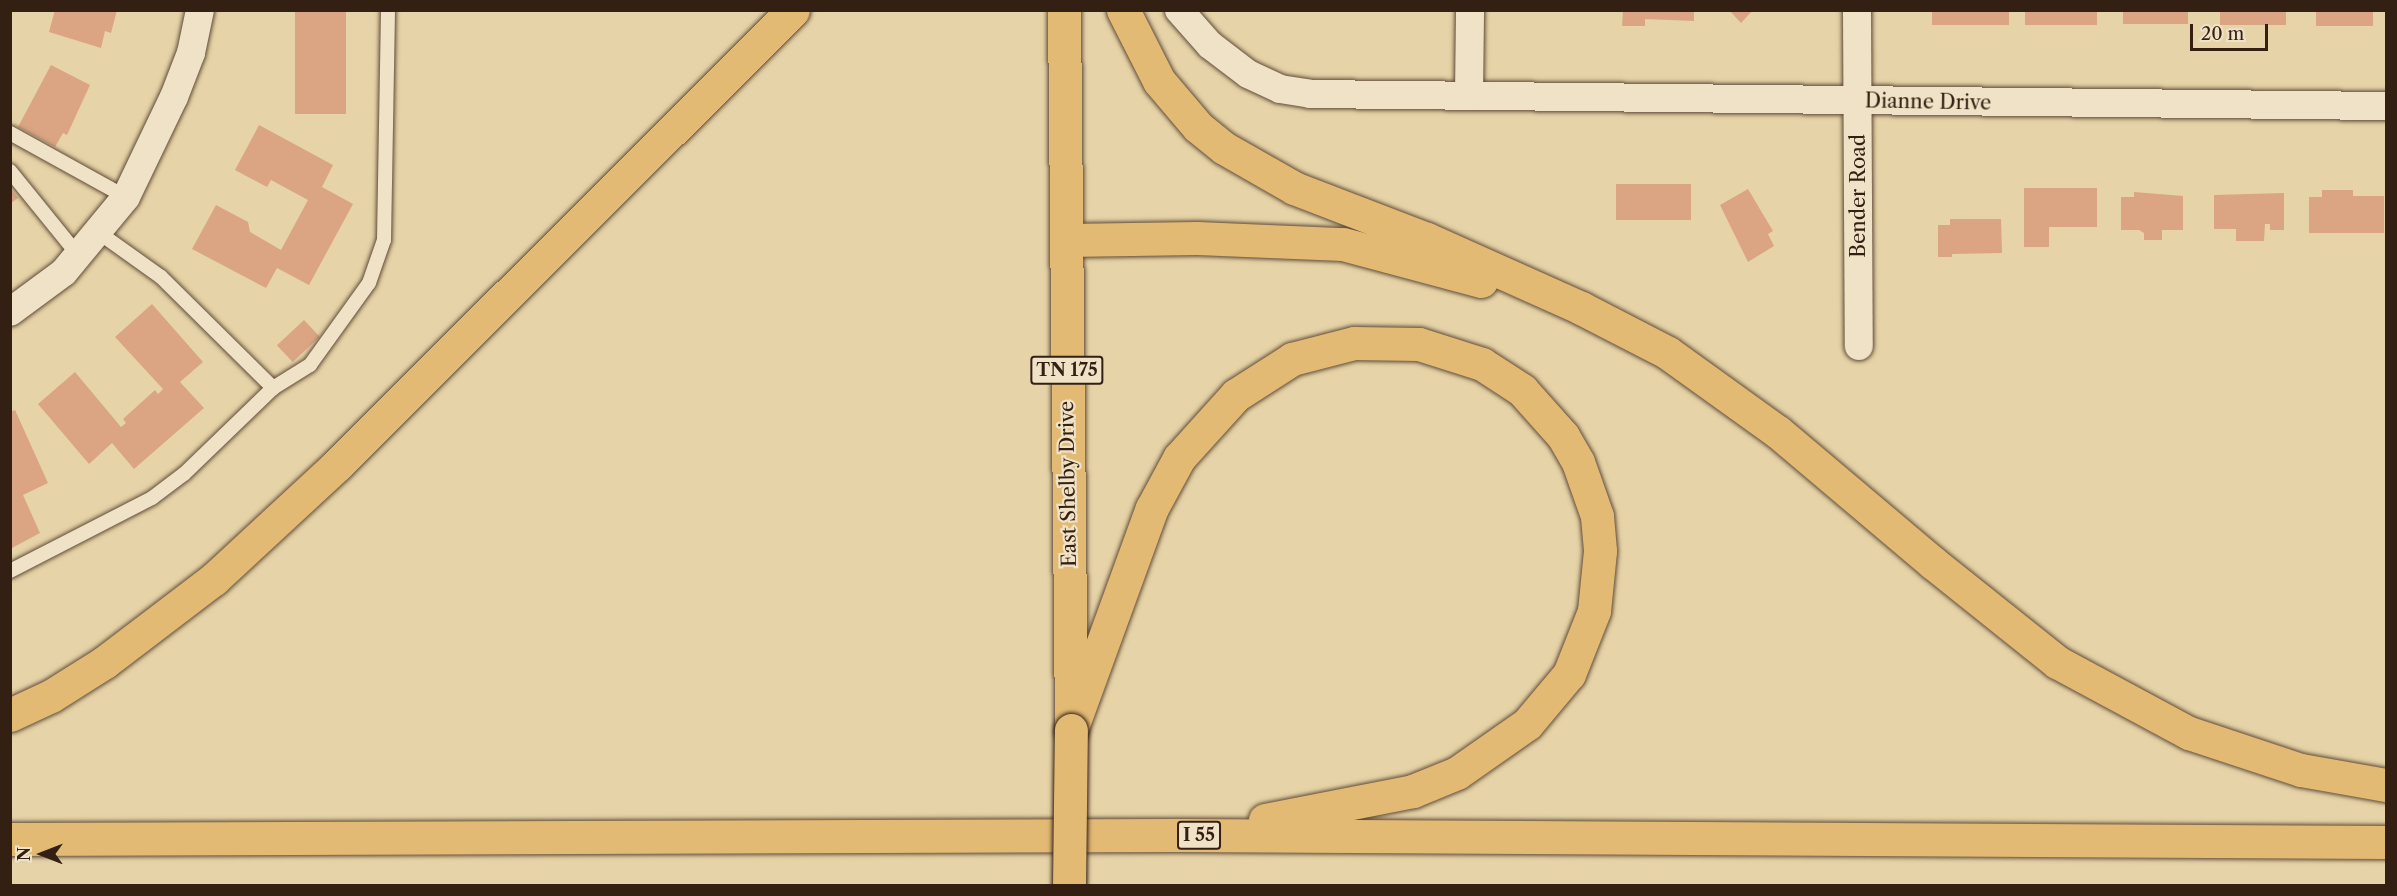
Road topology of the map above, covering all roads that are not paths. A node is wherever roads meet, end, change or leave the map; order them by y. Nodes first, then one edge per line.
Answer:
1 (200, 10) edge
2 (388, 10) edge
3 (793, 10) edge
4 (1064, 10) edge
5 (1123, 10) edge
6 (1179, 10) edge
7 (1470, 10) edge
8 (1857, 10) edge
9 (1469, 95) junction
10 (1857, 101) junction
11 (2386, 106) edge
12 (10, 133) edge
13 (10, 171) edge
14 (126, 197) junction
15 (98, 232) junction
16 (1066, 240) junction
17 (78, 255) junction
18 (1581, 308) junction
19 (10, 312) edge
20 (1859, 346) dead end
21 (273, 388) junction
22 (10, 571) edge
23 (10, 716) edge
24 (1071, 730) junction
25 (2386, 785) edge
26 (1179, 835) junction
27 (10, 839) edge
28 (2386, 842) edge
29 (1069, 885) edge

1 - 14 street
2 - 21 lane
3 - 23 main road
4 - 16 main road, East Shelby Drive / TN 175
5 - 18 main road
6 - 9 street, Dianne Drive
7 - 9 street
8 - 10 street, Bender Road
9 - 10 street, Dianne Drive
10 - 11 street, Dianne Drive
10 - 20 street, Bender Road
12 - 14 lane
13 - 17 lane
14 - 15 street
15 - 17 street
15 - 21 lane
16 - 18 main road
16 - 24 main road, East Shelby Drive / TN 175
17 - 19 street
18 - 25 main road
21 - 22 lane
24 - 26 main road
24 - 29 main road, East Shelby Drive / TN 175, bridge
26 - 27 main road, I 55
26 - 28 main road, I 55

